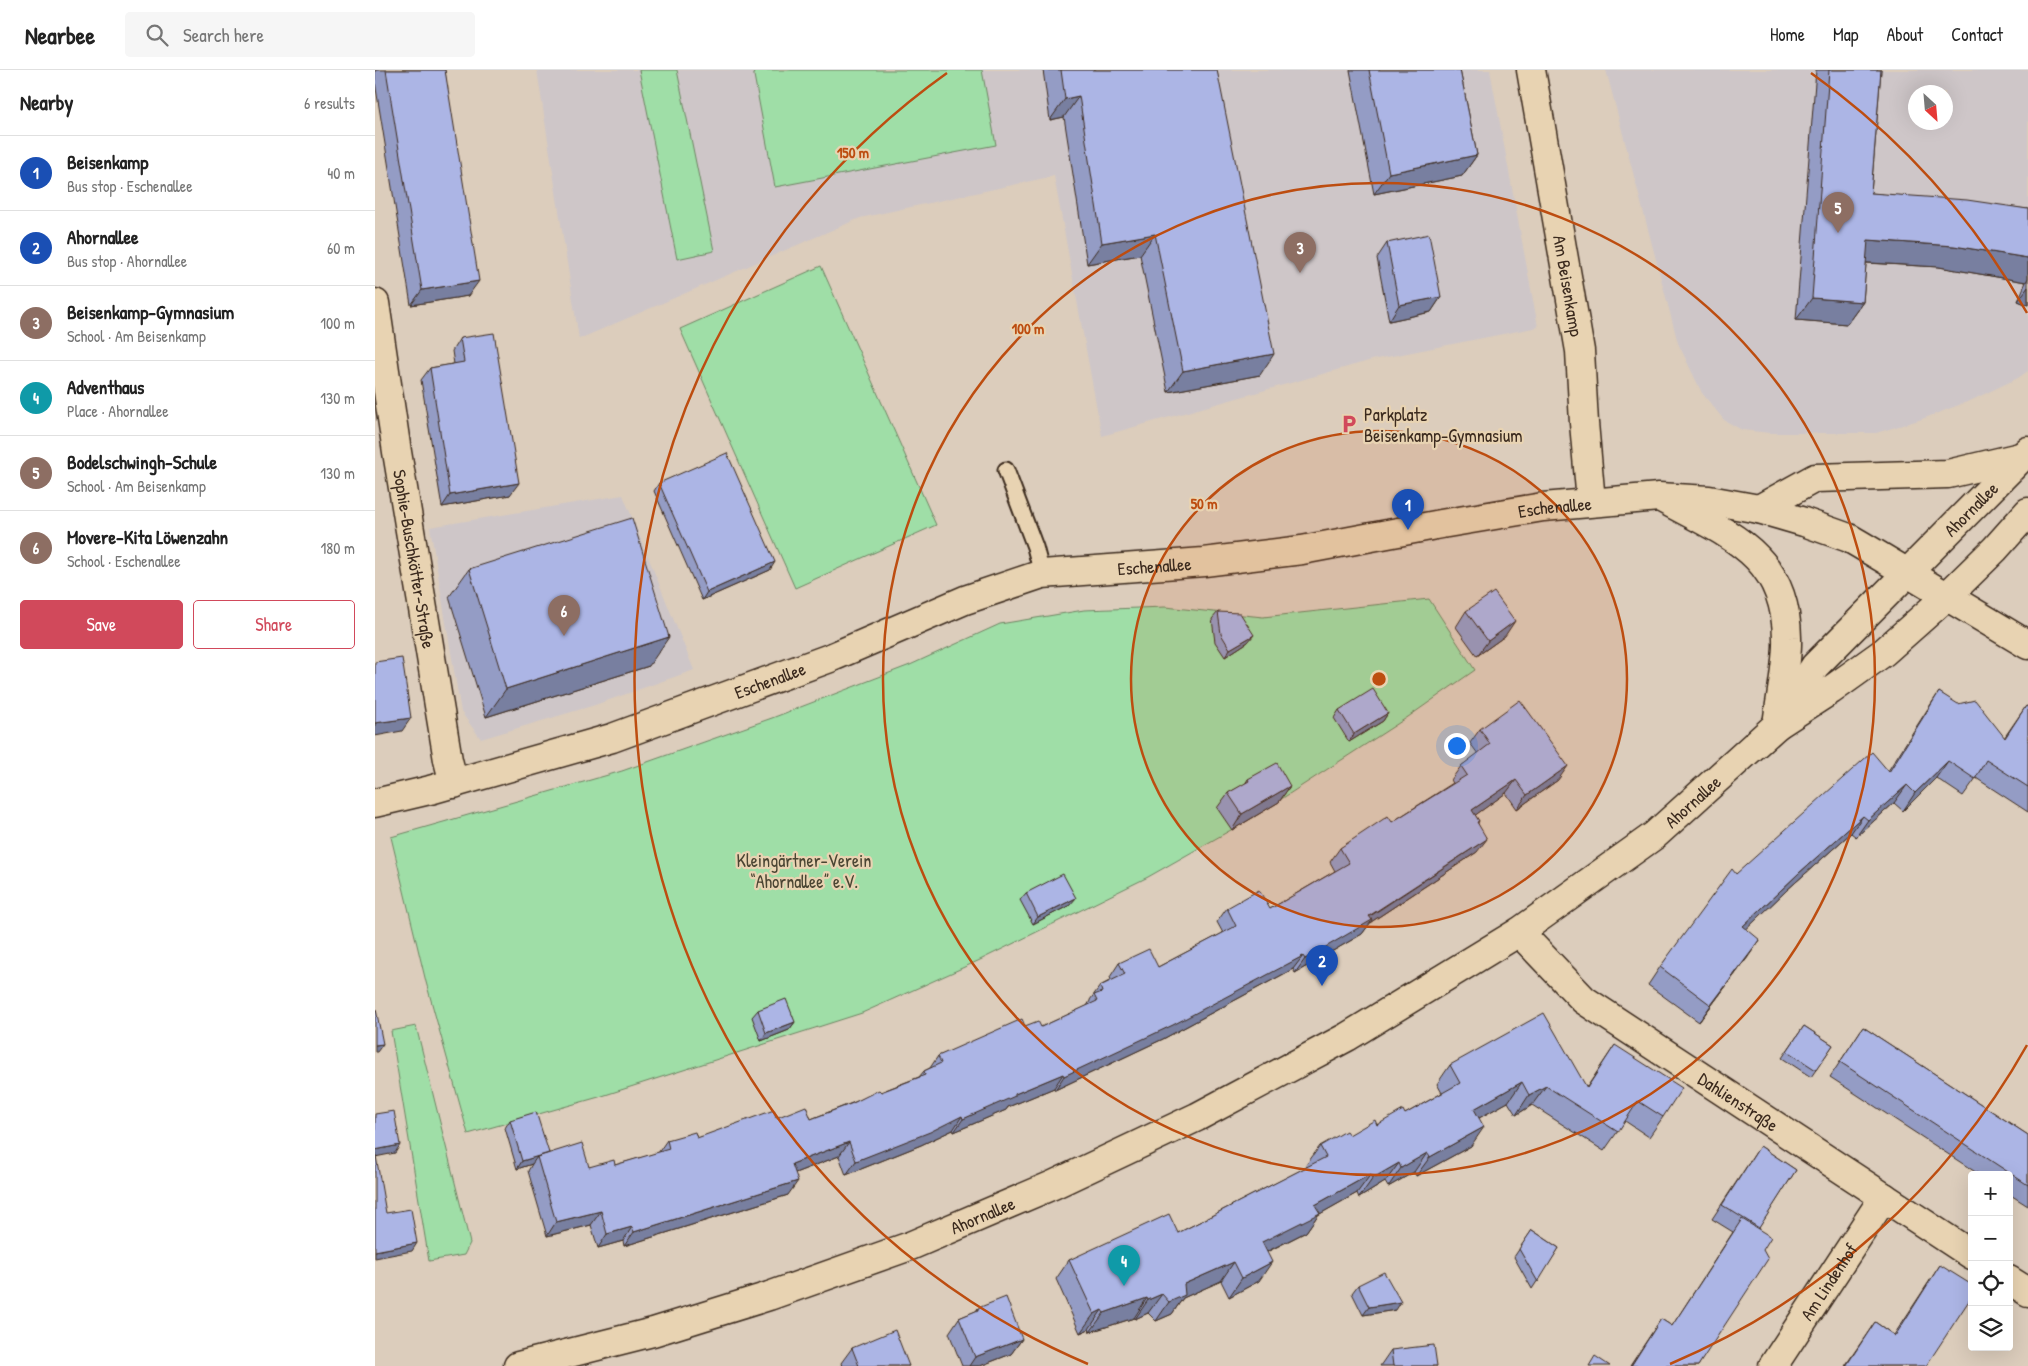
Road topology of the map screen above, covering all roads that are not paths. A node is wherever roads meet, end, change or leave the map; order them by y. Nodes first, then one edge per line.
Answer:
1 (1531, 70) edge
2 (375, 303) edge
3 (386, 453) edge
4 (2024, 454) edge
5 (1006, 470) dead end
6 (1659, 497) junction
7 (1591, 502) junction
8 (1759, 509) junction
9 (2028, 512) edge
10 (1907, 572) junction
11 (1042, 574) junction
12 (1946, 597) junction
13 (2028, 645) edge
14 (1777, 725) junction
15 (454, 784) junction
16 (375, 803) edge
17 (1519, 932) junction
18 (1884, 1197) junction
19 (1968, 1252) edge
20 (2013, 1283) edge
21 (2028, 1292) edge
22 (547, 1363) edge
23 (518, 1366) edge
24 (1773, 1366) edge

1 - 7 street, Am Beisenkamp
2 - 3 street, Sophie-Buschkötter-Straße
3 - 15 street, Sophie-Buschkötter-Straße
4 - 8 street
4 - 10 street, Ahornallee
5 - 11 lane
6 - 7 street, Eschenallee
6 - 8 street, Eschenallee
6 - 14 street
7 - 11 street, Eschenallee
8 - 10 street, Eschenallee
9 - 12 street, Ahornallee
10 - 12 street, Eschenallee
10 - 14 street, Ahornallee
11 - 15 street, Eschenallee
12 - 13 street, Eschenallee
12 - 14 street, Ahornallee
14 - 17 street, Ahornallee
15 - 16 street, Eschenallee
17 - 18 street, Dahlienstraße
17 - 22 street, Ahornallee
18 - 19 street, Dahlienstraße
18 - 24 street, Am Lindenhof
20 - 21 street
22 - 23 street, Ahornallee

